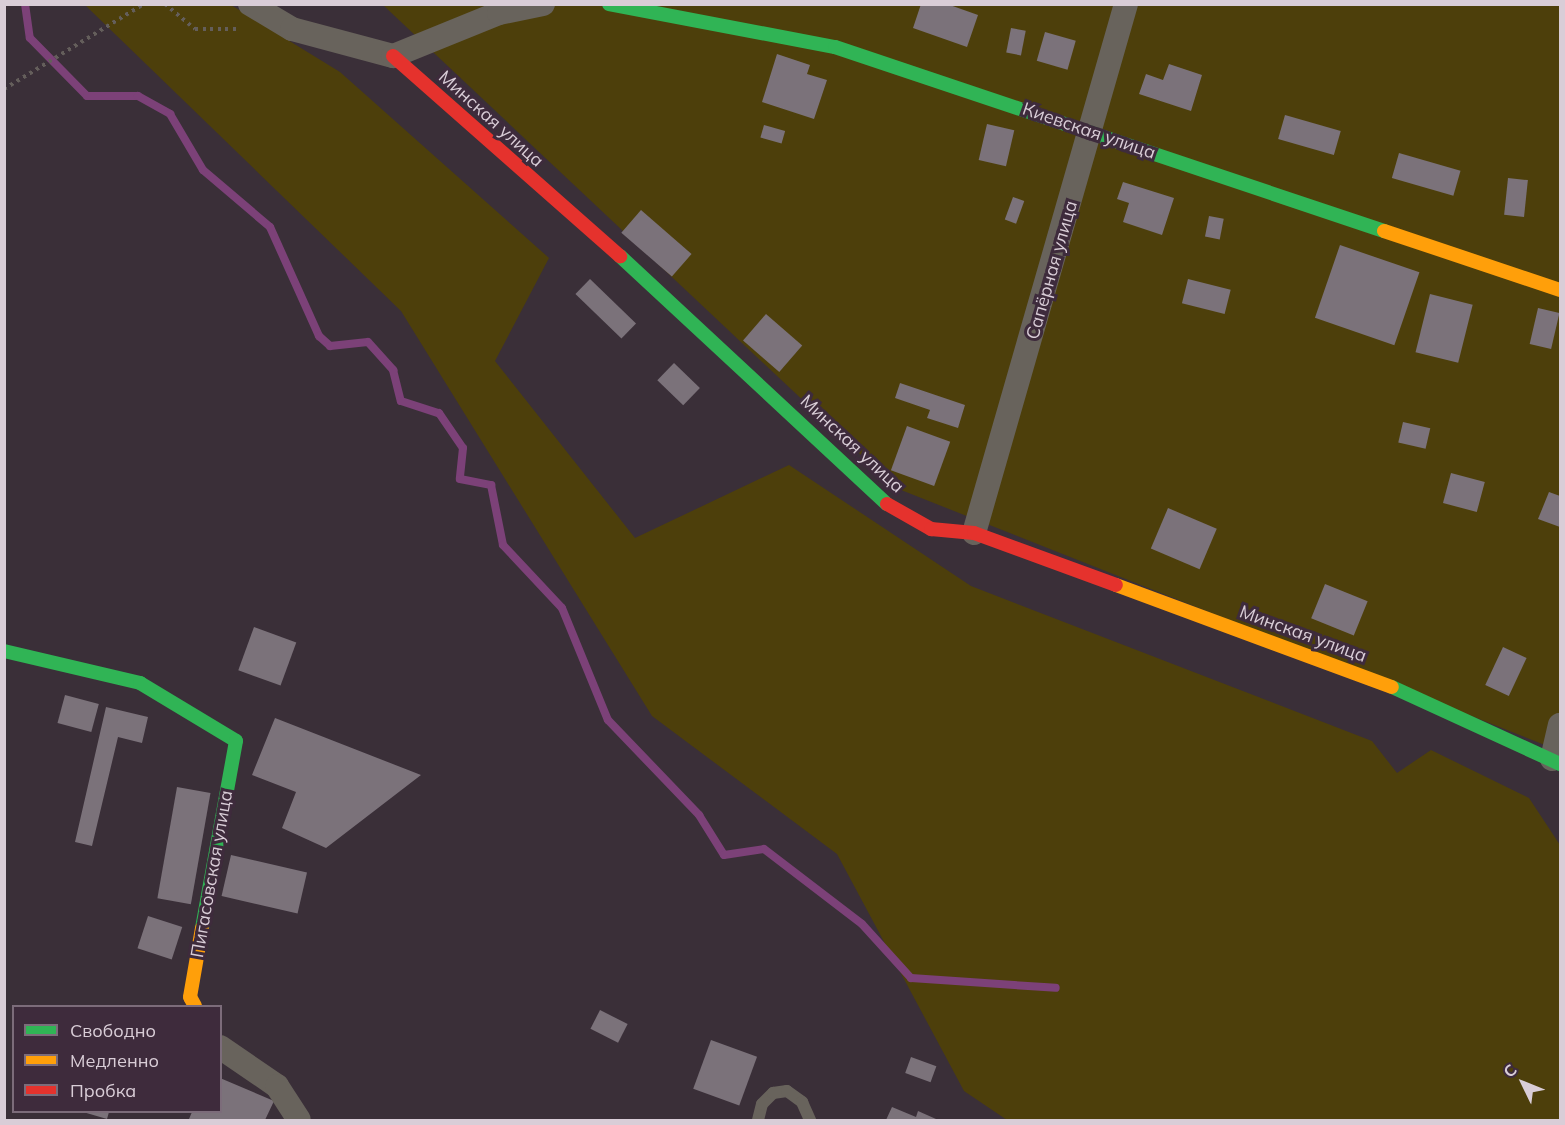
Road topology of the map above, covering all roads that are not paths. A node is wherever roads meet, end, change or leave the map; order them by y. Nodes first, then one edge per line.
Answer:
1 (250, 4) edge
2 (543, 4) edge
3 (609, 4) edge
4 (1126, 4) edge
5 (499, 9) edge
6 (393, 56) junction
7 (1093, 131) junction
8 (1560, 290) edge
9 (974, 533) junction
10 (4, 651) edge
11 (1560, 725) edge
12 (1556, 761) edge
13 (194, 1005) edge
14 (222, 1048) edge
15 (299, 1120) edge
16 (758, 1120) edge
17 (810, 1120) edge

1 - 6 street
2 - 5 street
3 - 7 street, Киевская улица
4 - 7 street, Сапёрная улица
5 - 6 street
6 - 9 street, Минская улица
7 - 8 street, Киевская улица
7 - 9 street, Сапёрная улица
9 - 12 street, Минская улица
10 - 13 street, Пигасовская улица
11 - 12 street
14 - 15 street
16 - 17 lane

